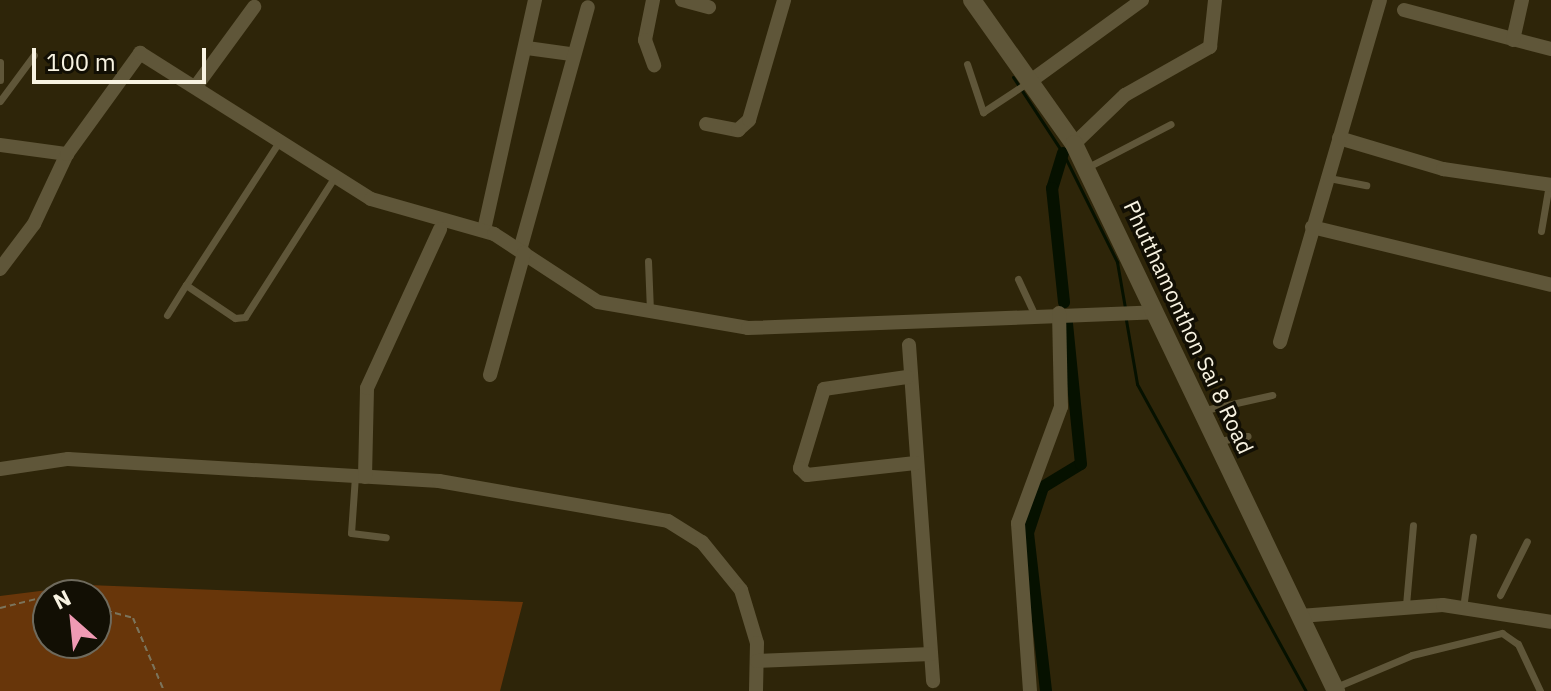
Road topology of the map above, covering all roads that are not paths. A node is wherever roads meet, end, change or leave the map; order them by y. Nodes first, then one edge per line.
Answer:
1 (535, 0) edge
2 (653, 0) edge
3 (682, 0) edge
4 (784, 0) edge
5 (972, 0) edge
6 (1142, 0) edge
7 (1215, 0) edge
8 (1380, 0) edge
9 (1522, 0) edge
10 (254, 7) dead end
11 (588, 7) dead end
12 (709, 7) dead end
13 (1404, 10) dead end
14 (1513, 40) junction
15 (527, 48) junction
16 (1551, 49) edge
17 (570, 54) junction
18 (34, 55) dead end
19 (0, 62) edge
20 (967, 64) dead end
21 (654, 65) dead end
22 (0, 80) edge
23 (1032, 80) junction
24 (197, 85) junction
25 (0, 101) edge
26 (706, 124) dead end
27 (1171, 124) dead end
28 (1339, 138) junction
29 (280, 140) junction
30 (1074, 144) junction
31 (0, 145) edge
32 (67, 154) junction
33 (1086, 168) junction
34 (335, 176) junction
35 (1327, 177) junction
36 (1366, 185) dead end
37 (1550, 185) edge
38 (1312, 227) junction
39 (440, 229) dead end
40 (484, 230) junction
41 (1541, 231) dead end
42 (522, 251) junction
43 (648, 261) dead end
44 (0, 269) edge
45 (1018, 279) dead end
46 (186, 285) junction
47 (1551, 285) edge
48 (1156, 312) junction
49 (650, 313) junction
50 (1034, 313) junction
51 (1059, 313) junction
52 (167, 315) dead end
53 (1280, 342) dead end
54 (909, 345) dead end
55 (490, 375) dead end
56 (907, 377) junction
57 (1272, 395) dead end
58 (1203, 411) junction
59 (1248, 436) dead end
60 (1217, 442) junction
61 (915, 463) junction
62 (0, 469) edge
63 (360, 477) junction
64 (1413, 525) dead end
65 (386, 537) dead end
66 (1473, 537) dead end
67 (1527, 541) dead end
68 (1498, 603) junction
69 (1406, 605) junction
70 (1463, 608) junction
71 (1300, 616) junction
72 (1551, 622) edge
73 (931, 654) junction
74 (757, 661) junction
75 (933, 681) dead end
76 (1334, 690) edge
77 (756, 691) edge
78 (1030, 691) edge
79 (1540, 691) edge

1 - 15 street
2 - 21 street
3 - 12 street
4 - 26 street
5 - 23 street, Phutthamonthon Sai 8 Road
6 - 23 street
7 - 30 street
8 - 28 street
9 - 14 street
10 - 24 street
11 - 17 street
13 - 14 street
14 - 16 street
15 - 17 street
15 - 40 street
17 - 42 street
18 - 25 lane
19 - 22 lane
20 - 23 lane
23 - 30 street, Phutthamonthon Sai 8 Road
24 - 29 street
24 - 32 street
27 - 33 lane
28 - 35 street
28 - 37 street
29 - 34 street
29 - 46 lane
30 - 33 street, Phutthamonthon Sai 8 Road
31 - 32 street
32 - 44 street
33 - 48 street, Phutthamonthon Sai 8 Road
34 - 40 street
34 - 46 lane
35 - 36 lane
35 - 38 street
37 - 41 lane
38 - 47 street
38 - 53 street
39 - 63 street
40 - 42 street
42 - 49 street
42 - 55 street
43 - 49 lane
45 - 50 lane
46 - 52 lane
48 - 51 street
48 - 58 street, Phutthamonthon Sai 8 Road
49 - 50 street
50 - 51 street
51 - 78 street
54 - 56 street
56 - 61 street
56 - 61 street
57 - 58 lane
58 - 60 street, Phutthamonthon Sai 8 Road
59 - 60 lane
60 - 71 street, Phutthamonthon Sai 8 Road
61 - 73 street
62 - 63 street
63 - 65 lane
63 - 74 street
64 - 69 lane
66 - 70 lane
67 - 68 lane
68 - 70 street
68 - 72 street
69 - 70 street
69 - 71 street
71 - 76 street, Phutthamonthon Sai 8 Road
73 - 74 street
73 - 75 street
74 - 77 street
76 - 79 lane

